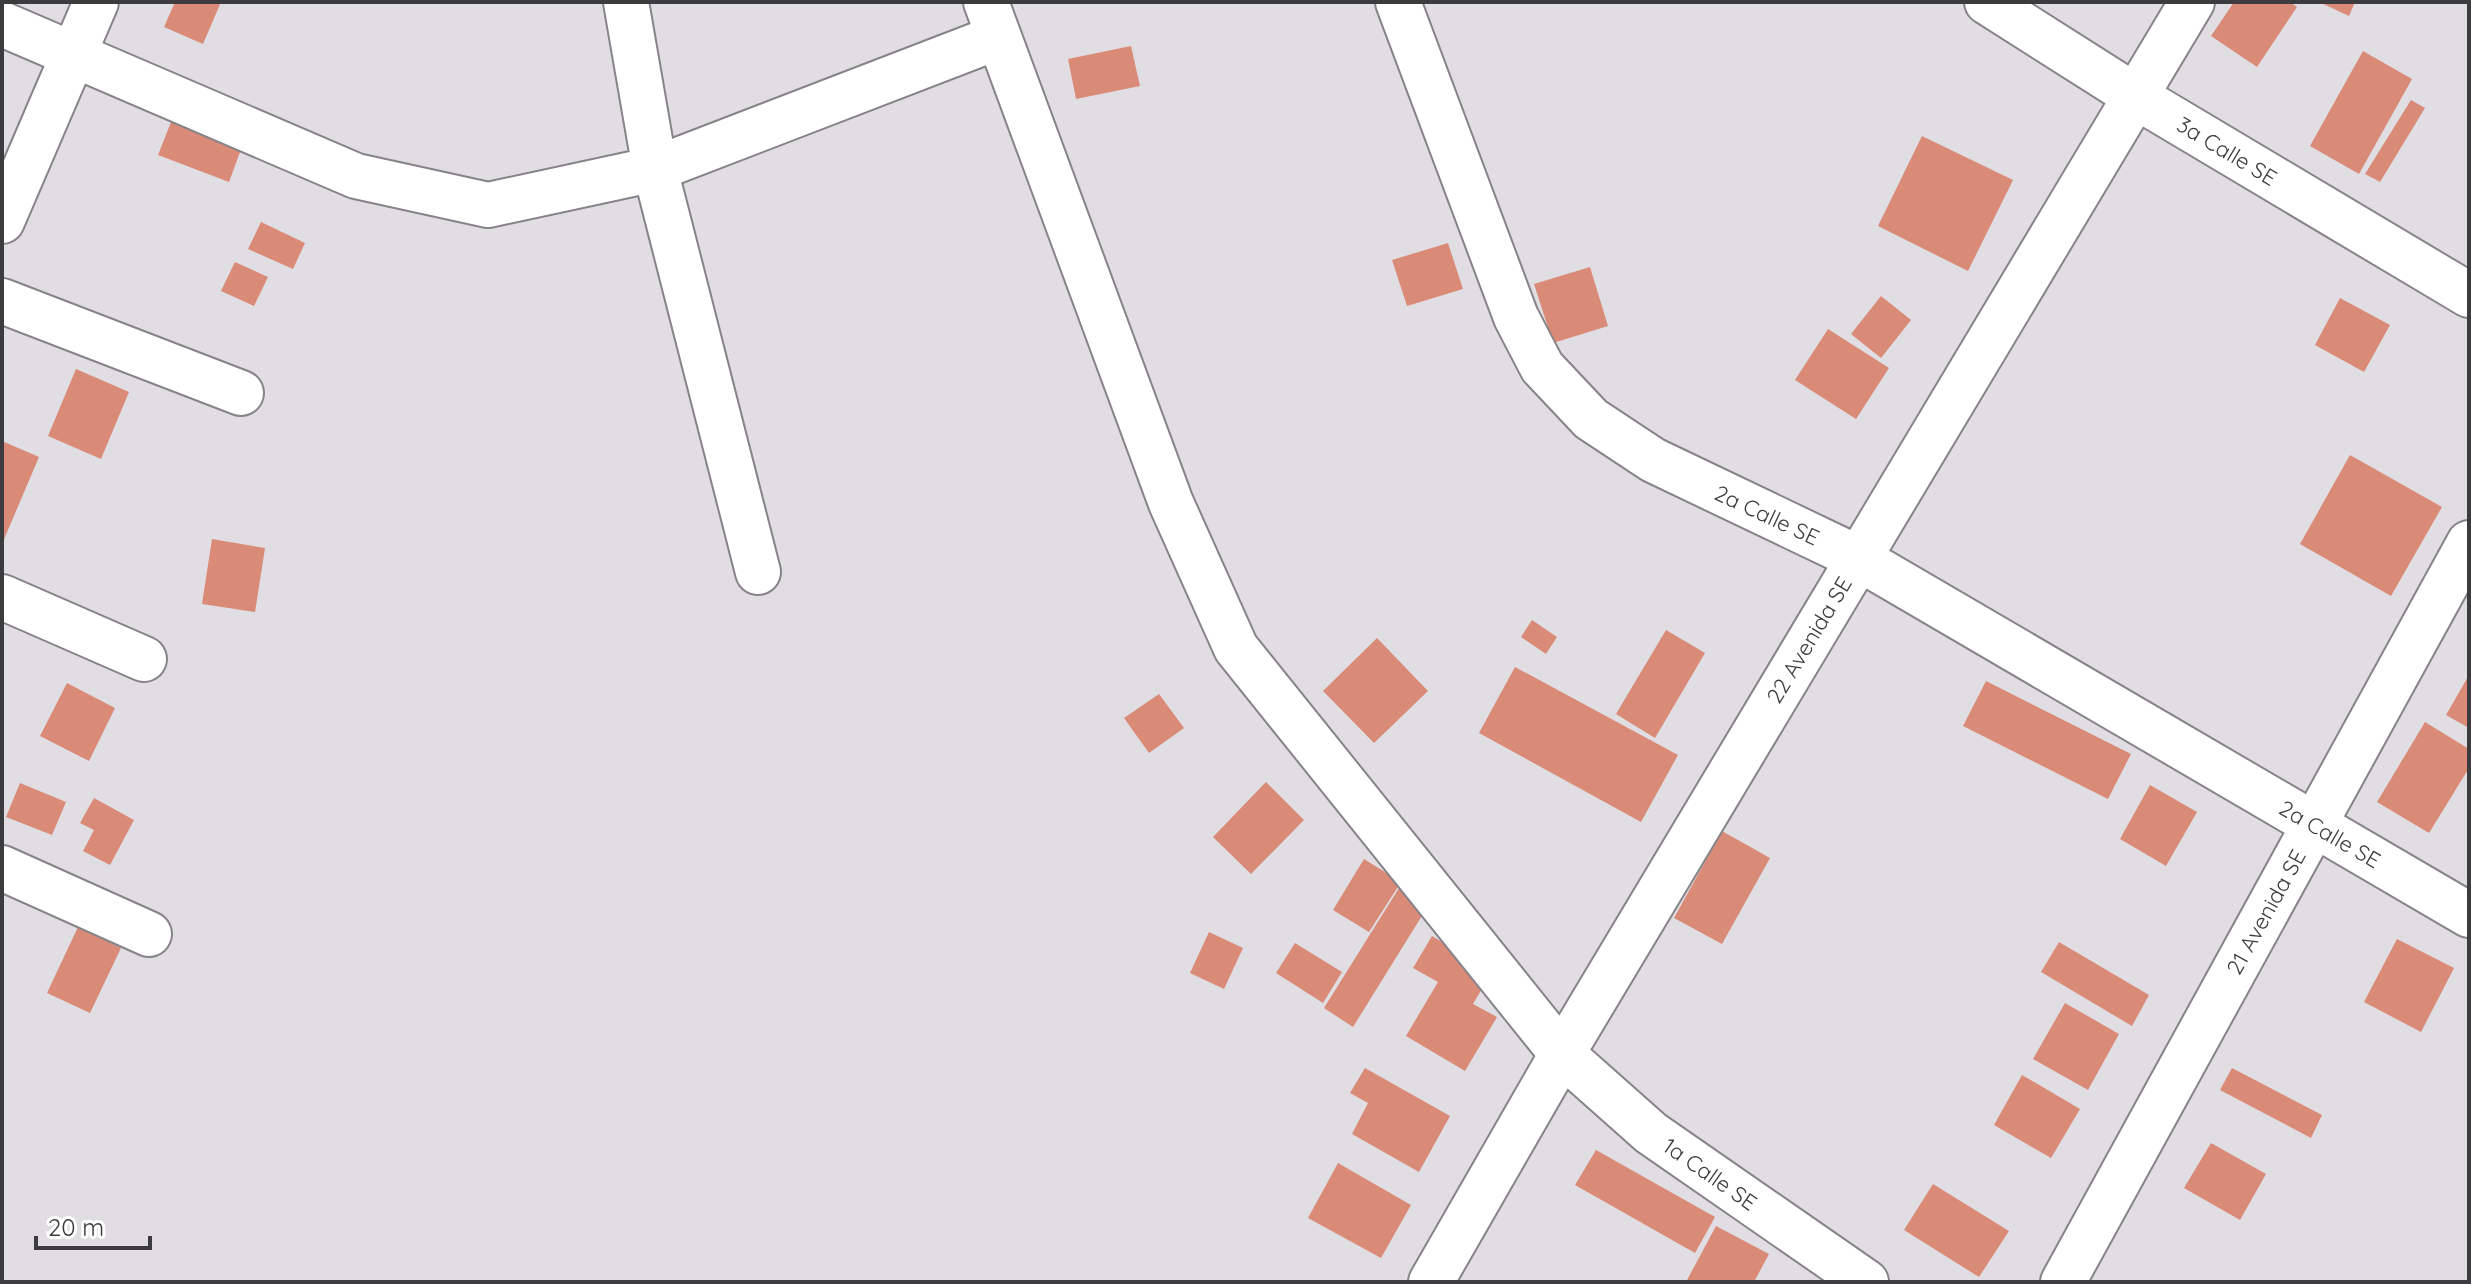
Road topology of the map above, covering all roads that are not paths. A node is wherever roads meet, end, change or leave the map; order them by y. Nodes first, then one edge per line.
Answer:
1 (96, 2) edge
2 (626, 2) edge
3 (1398, 2) edge
4 (1987, 2) edge
5 (2192, 2) edge
6 (992, 19) edge
7 (2, 24) edge
8 (74, 54) junction
9 (2135, 96) junction
10 (655, 169) junction
11 (2, 221) edge
12 (2469, 295) edge
13 (2, 301) edge
14 (241, 393) dead end
15 (2469, 543) edge
16 (1858, 558) junction
17 (758, 572) dead end
18 (2, 597) edge
19 (144, 659) dead end
20 (2314, 825) junction
21 (2, 868) edge
22 (2469, 915) edge
23 (149, 934) dead end
24 (1562, 1054) junction
25 (1431, 1282) edge
26 (1866, 1282) edge
27 (2063, 1282) edge

1 - 8 street
2 - 10 street
3 - 16 street, 2a Calle SE
4 - 9 street, 3a Calle SE
5 - 9 street, 22 Avenida SE
6 - 10 street
6 - 24 street, 1a Calle SE
7 - 8 street
8 - 10 street
8 - 11 street
9 - 12 street, 3a Calle SE
9 - 16 street, 22 Avenida SE
10 - 17 street
13 - 14 street
15 - 20 street, 21 Avenida SE
16 - 20 street, 2a Calle SE
16 - 24 street, 22 Avenida SE
18 - 19 street
20 - 22 street, 2a Calle SE
20 - 27 street, 21 Avenida SE
21 - 23 street
24 - 25 street, 22 Avenida SE
24 - 26 street, 1a Calle SE

